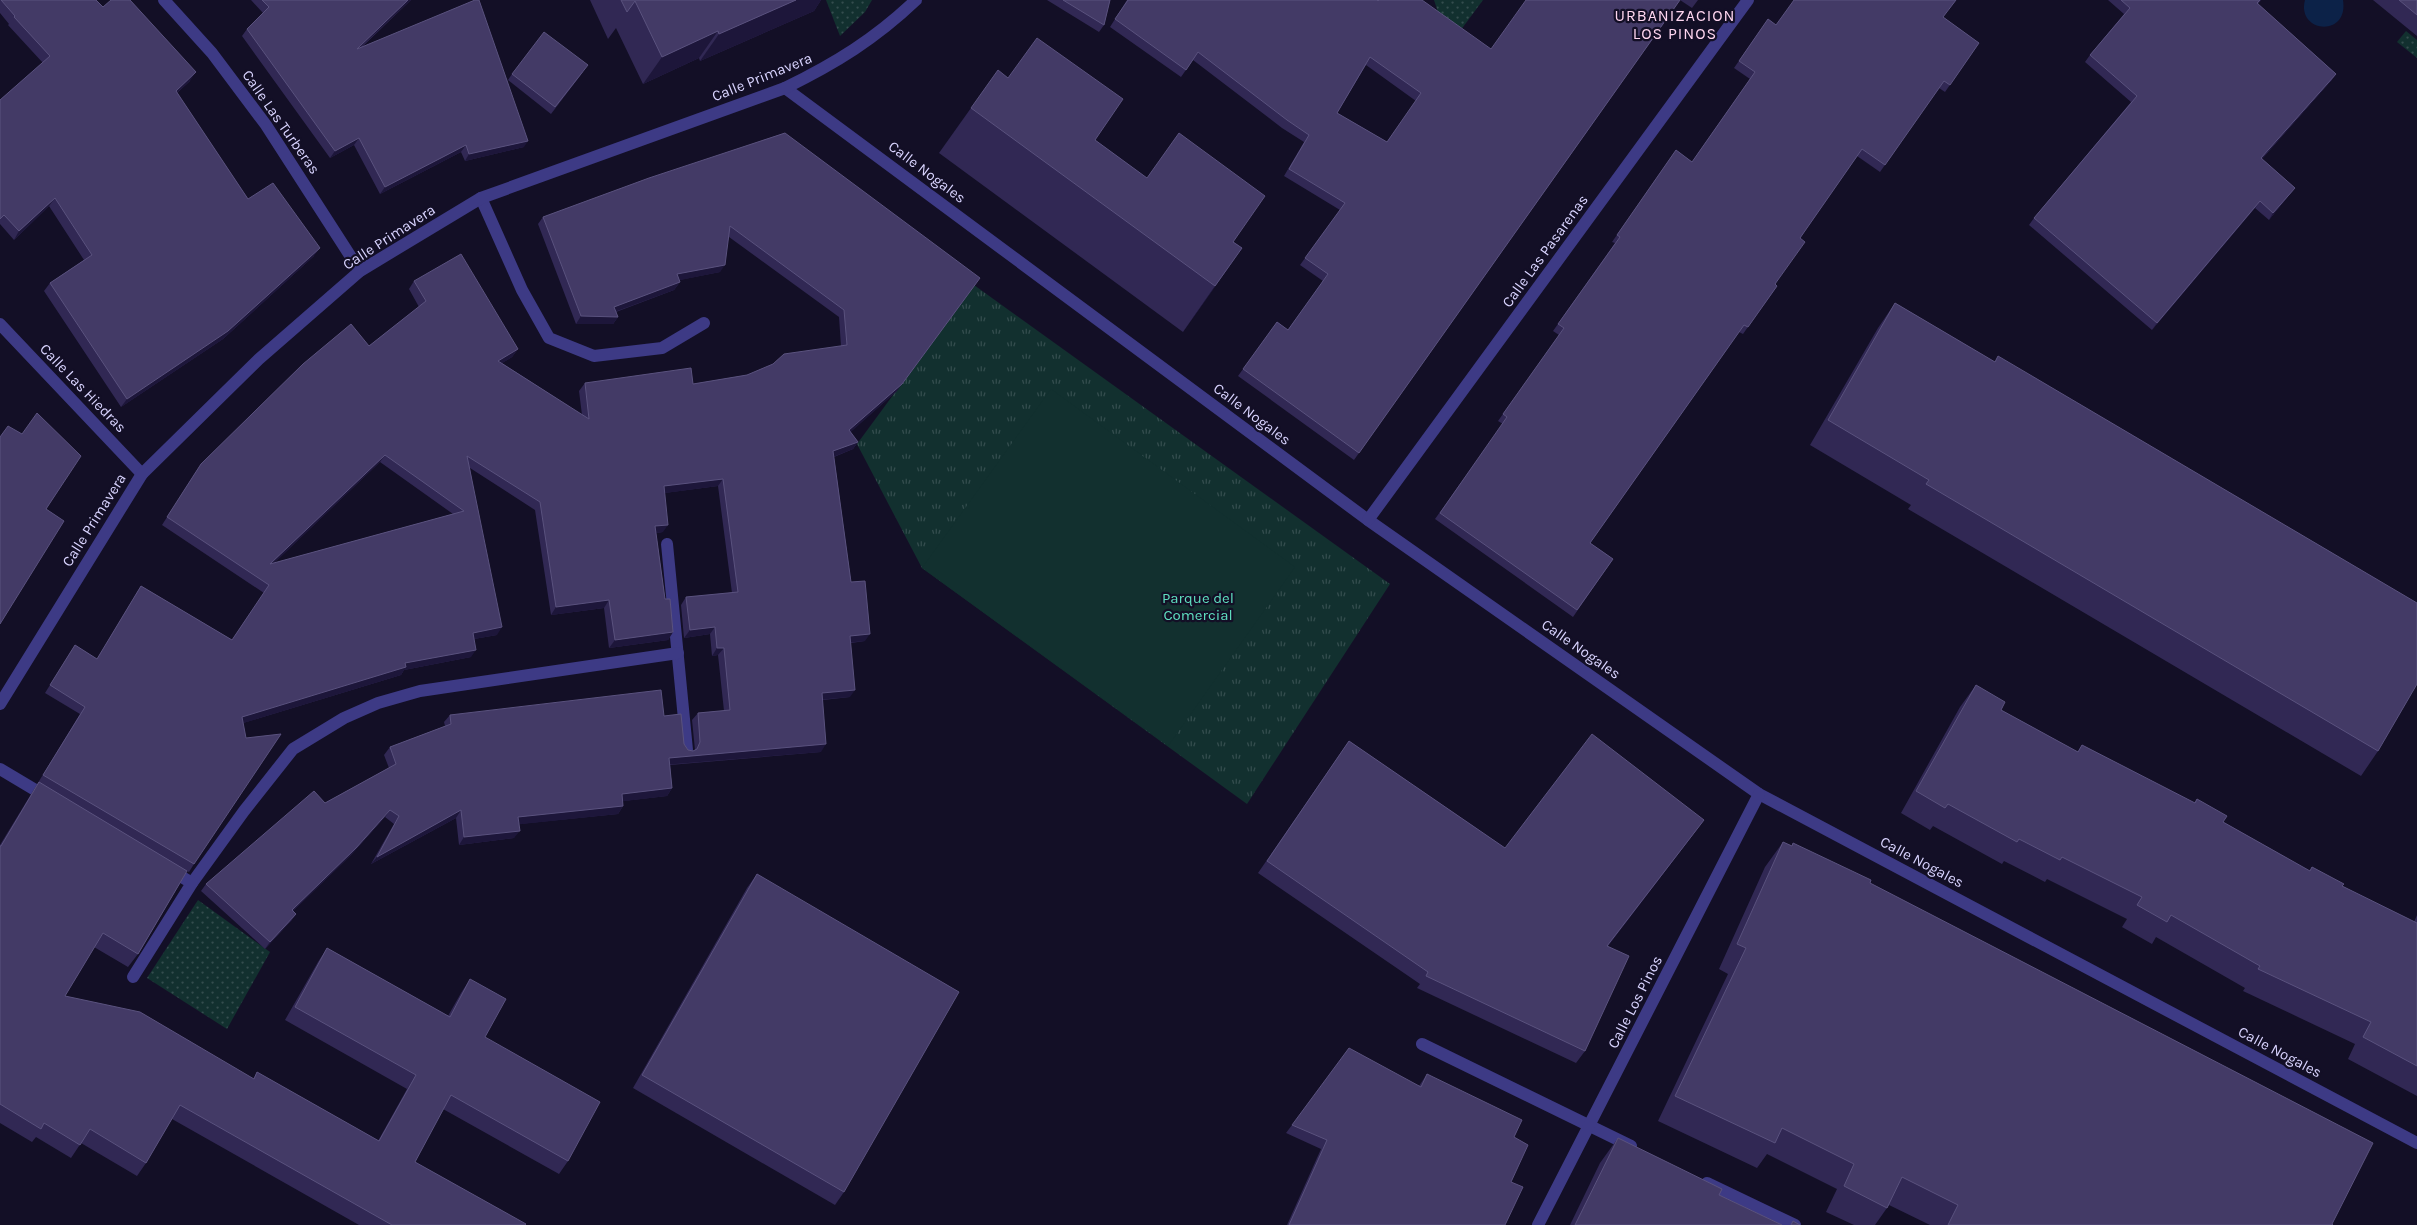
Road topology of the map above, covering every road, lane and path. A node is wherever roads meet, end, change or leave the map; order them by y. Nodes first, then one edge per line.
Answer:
1 (164, 0) edge
2 (916, 0) edge
3 (1748, 0) edge
4 (785, 88) junction
5 (481, 198) junction
6 (360, 271) junction
7 (704, 323) dead end
8 (0, 324) edge
9 (142, 474) junction
10 (1368, 520) junction
11 (667, 544) dead end
12 (678, 653) junction
13 (0, 704) edge
14 (687, 750) edge
15 (0, 769) edge
16 (1759, 794) junction
17 (58, 804) edge
18 (159, 864) edge
19 (192, 883) junction
20 (133, 977) dead end
21 (1422, 1044) dead end
22 (1590, 1126) junction
23 (2417, 1143) edge
24 (1643, 1152) edge
25 (1696, 1178) edge
26 (1538, 1225) edge
27 (1794, 1225) edge

1 - 6 street, Calle Las Turberas
2 - 4 street, Calle Primavera
3 - 10 street, Calle Las Pasarenas
4 - 5 street, Calle Primavera
4 - 10 street, Calle Nogales
5 - 6 street, Calle Primavera
5 - 7 street
6 - 9 street, Calle Primavera
8 - 9 street, Calle Las Hiedras
9 - 13 street, Calle Primavera
10 - 16 street, Calle Nogales
11 - 12 street
12 - 14 street
12 - 19 street
15 - 17 street
16 - 22 street, Calle Los Pinos
16 - 23 street, Calle Nogales
18 - 19 street
19 - 20 street
21 - 22 street
22 - 24 street
22 - 26 street, Calle Los Pinos
25 - 27 street

